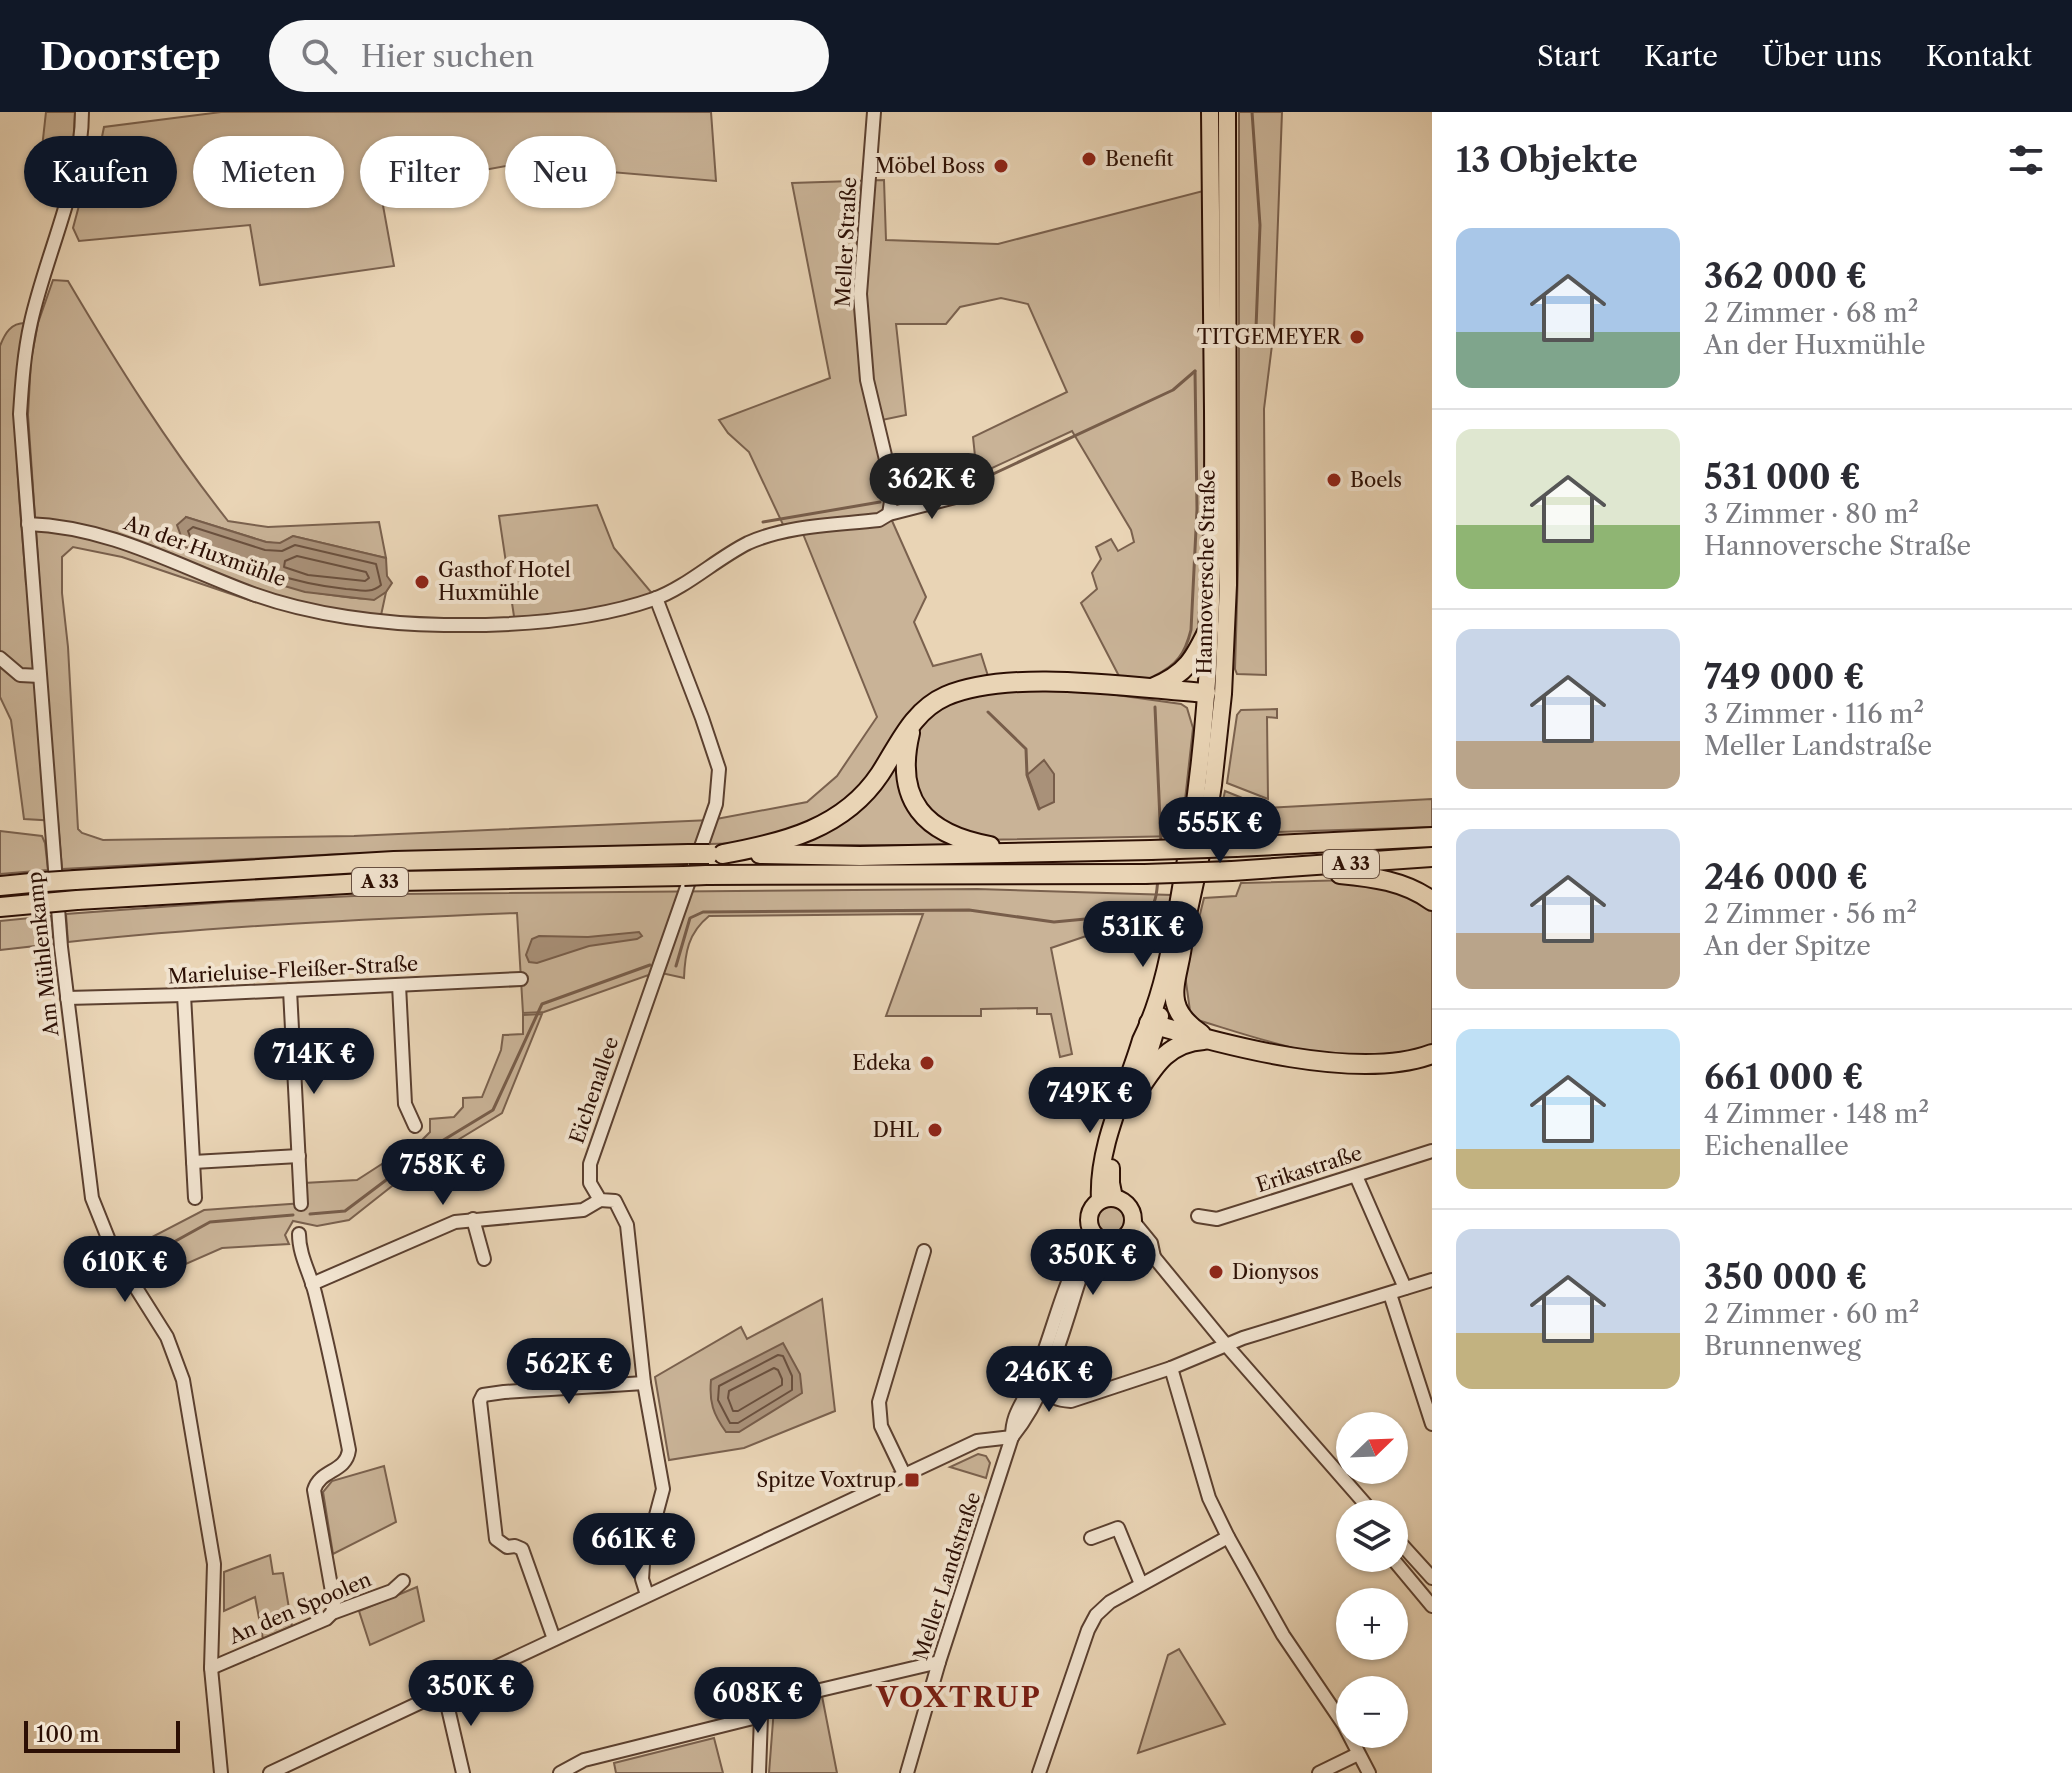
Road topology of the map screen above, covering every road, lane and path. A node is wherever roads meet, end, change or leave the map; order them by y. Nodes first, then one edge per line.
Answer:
1 (82, 112) edge
2 (874, 112) edge
3 (1210, 112) edge
4 (1227, 112) edge
5 (967, 494) dead end
6 (889, 514) junction
7 (28, 524) junction
8 (656, 598) junction
9 (1210, 626) junction
10 (0, 658) edge
11 (40, 676) junction
12 (1150, 689) junction
13 (1214, 693) junction
14 (913, 722) junction
15 (1432, 837) edge
16 (1028, 852) junction
17 (716, 854) junction
18 (1432, 857) edge
19 (1269, 868) junction
20 (0, 886) edge
21 (1432, 901) edge
22 (0, 907) edge
23 (1183, 937) junction
24 (521, 979) dead end
25 (399, 985) junction
26 (290, 990) junction
27 (184, 995) junction
28 (67, 998) junction
29 (1154, 1025) junction
30 (1214, 1040) junction
31 (1432, 1054) edge
32 (1136, 1094) junction
33 (415, 1126) dead end
34 (1432, 1151) edge
35 (299, 1156) junction
36 (193, 1162) junction
37 (1356, 1176) junction
38 (195, 1198) dead end
39 (1107, 1199) junction
40 (600, 1200) junction
41 (301, 1204) dead end
42 (1198, 1216) dead end
43 (473, 1219) junction
44 (1130, 1228) junction
45 (299, 1234) dead end
46 (1099, 1238) junction
47 (924, 1251) dead end
48 (484, 1259) dead end
49 (1432, 1280) edge
50 (312, 1284) junction
51 (1405, 1288) junction
52 (1390, 1294) junction
53 (1227, 1346) junction
54 (1171, 1368) junction
55 (644, 1383) junction
56 (1043, 1387) junction
57 (1430, 1410) edge
58 (1432, 1424) edge
59 (1012, 1437) junction
60 (904, 1474) junction
61 (1362, 1500) edge
62 (1228, 1537) junction
63 (1091, 1538) dead end
64 (1432, 1556) edge
65 (1408, 1557) edge
66 (1421, 1566) junction
67 (1408, 1568) edge
68 (1432, 1578) edge
69 (403, 1581) dead end
70 (1141, 1584) junction
71 (647, 1595) junction
72 (1432, 1606) edge
73 (332, 1613) junction
74 (554, 1639) junction
75 (939, 1662) junction
76 (211, 1668) junction
77 (444, 1691) junction
78 (761, 1716) junction
79 (1358, 1754) junction
80 (221, 1773) edge
81 (270, 1773) edge
82 (463, 1773) edge
83 (560, 1773) edge
84 (759, 1773) edge
85 (907, 1773) edge
86 (1039, 1773) edge
87 (1319, 1773) edge
88 (1369, 1773) edge

1 - 7 street, Am Mühlenkamp
2 - 6 street, Meller Straße
3 - 9 main road, Hannoversche Straße
4 - 13 main road, Hannoversche Straße
5 - 6 street, An der Huxmühle
6 - 8 street, An der Huxmühle
7 - 8 street, An der Huxmühle
7 - 11 street, Am Mühlenkamp
8 - 40 street, Eichenallee
9 - 12 highway
9 - 13 main road, Hannoversche Straße
10 - 11 street
11 - 28 street, Am Mühlenkamp
12 - 13 highway
12 - 14 highway
13 - 23 main road, Hannoversche Straße
13 - 29 main road, Hannoversche Straße
14 - 16 highway
14 - 17 highway
15 - 16 highway, A 33, bridge
16 - 17 highway, A 33
17 - 20 highway, A 33, bridge
18 - 19 highway, A 33
19 - 21 highway
19 - 22 highway, A 33, bridge
23 - 29 main road, Hannoversche Straße
23 - 30 highway
24 - 25 street, Marieluise-Fleißer-Straße
25 - 26 street, Marieluise-Fleißer-Straße
25 - 33 street
26 - 27 street, Marieluise-Fleißer-Straße
26 - 35 street
27 - 28 street, Marieluise-Fleißer-Straße
27 - 36 street
28 - 76 street, Am Mühlenkamp
29 - 30 highway
29 - 32 main road
29 - 39 main road
30 - 31 highway
30 - 32 highway
32 - 39 main road
34 - 37 street, Erikastraße
35 - 36 street
35 - 41 street
36 - 38 street
37 - 42 street, Erikastraße
37 - 51 street
39 - 44 main road
39 - 46 main road
40 - 43 street
40 - 55 street
43 - 48 street
43 - 50 street
44 - 46 main road
44 - 53 street
45 - 50 street
46 - 56 street, Meller Landstraße
46 - 59 street, Meller Landstraße
47 - 60 street
49 - 51 street
50 - 73 street
51 - 52 street
52 - 53 street
52 - 57 street
53 - 54 street
53 - 61 street
54 - 56 street
54 - 62 street
55 - 71 street
55 - 74 street
56 - 59 street, Meller Landstraße
57 - 58 street
59 - 60 street
59 - 75 street, Meller Landstraße
60 - 71 street
62 - 70 street
62 - 79 street
63 - 70 street
64 - 66 street
65 - 66 street
66 - 68 street
67 - 72 street
69 - 73 street, An den Spoolen
70 - 86 street
71 - 74 street
73 - 76 street, An den Spoolen
74 - 77 street
75 - 78 street
75 - 85 street, Meller Landstraße
76 - 80 street, Am Mühlenkamp
77 - 81 street
77 - 82 street
78 - 83 street
78 - 84 street
79 - 87 street
79 - 88 street

